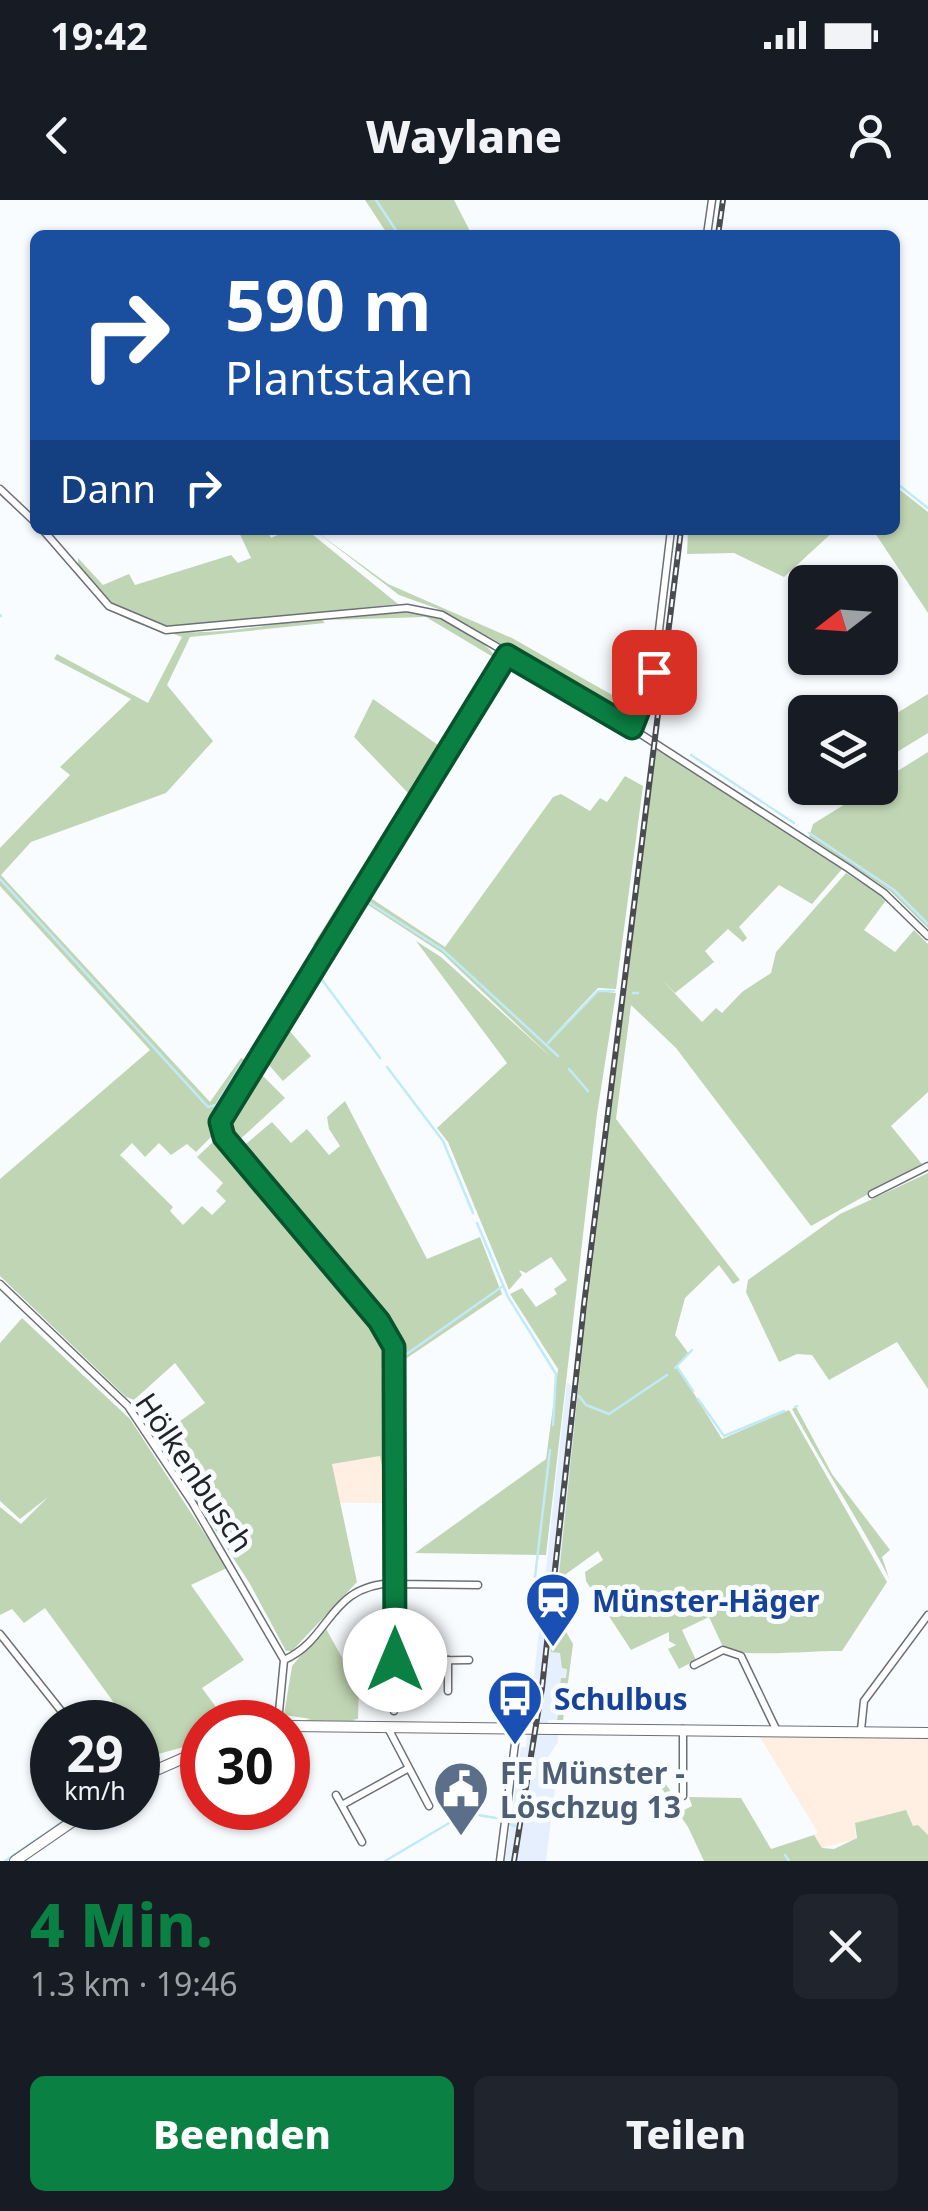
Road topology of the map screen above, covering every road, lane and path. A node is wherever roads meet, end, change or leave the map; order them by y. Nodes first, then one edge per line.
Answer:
1 (712, 200) edge
2 (707, 230) edge
3 (0, 489) edge
4 (30, 517) edge
5 (47, 535) edge
6 (670, 535) edge
7 (507, 655) junction
8 (632, 728) junction
9 (928, 936) edge
10 (928, 1166) edge
11 (872, 1194) dead end
12 (0, 1284) edge
13 (395, 1583) junction
14 (478, 1585) dead end
15 (928, 1615) edge
16 (0, 1634) edge
17 (284, 1660) junction
18 (395, 1660) junction
19 (448, 1660) junction
20 (468, 1660) dead end
21 (694, 1666) dead end
22 (448, 1691) dead end
23 (52, 1700) edge
24 (280, 1700) edge
25 (394, 1712) dead end
26 (310, 1726) edge
27 (388, 1726) junction
28 (517, 1727) junction
29 (683, 1728) junction
30 (776, 1729) junction
31 (861, 1730) junction
32 (928, 1733) edge
33 (409, 1768) junction
34 (336, 1795) dead end
35 (682, 1796) dead end
36 (342, 1805) junction
37 (430, 1806) dead end
38 (60, 1830) edge
39 (362, 1842) dead end
40 (14, 1861) edge
41 (500, 1861) edge

1 - 2 street
3 - 4 street
5 - 7 street
6 - 8 street
7 - 8 street
7 - 13 street
8 - 9 street
10 - 11 street
12 - 17 street, Hölkenbusch
13 - 14 street
13 - 17 street
13 - 18 street
15 - 31 street
16 - 23 street
17 - 24 street
18 - 19 street
18 - 25 street
19 - 20 street
19 - 22 street
21 - 30 street
26 - 27 main road
27 - 28 main road
27 - 33 street
28 - 29 main road
28 - 41 street
29 - 30 main road
29 - 35 street
30 - 31 main road
31 - 32 main road
33 - 36 street
33 - 37 street
34 - 36 street
36 - 39 street
38 - 40 main road

